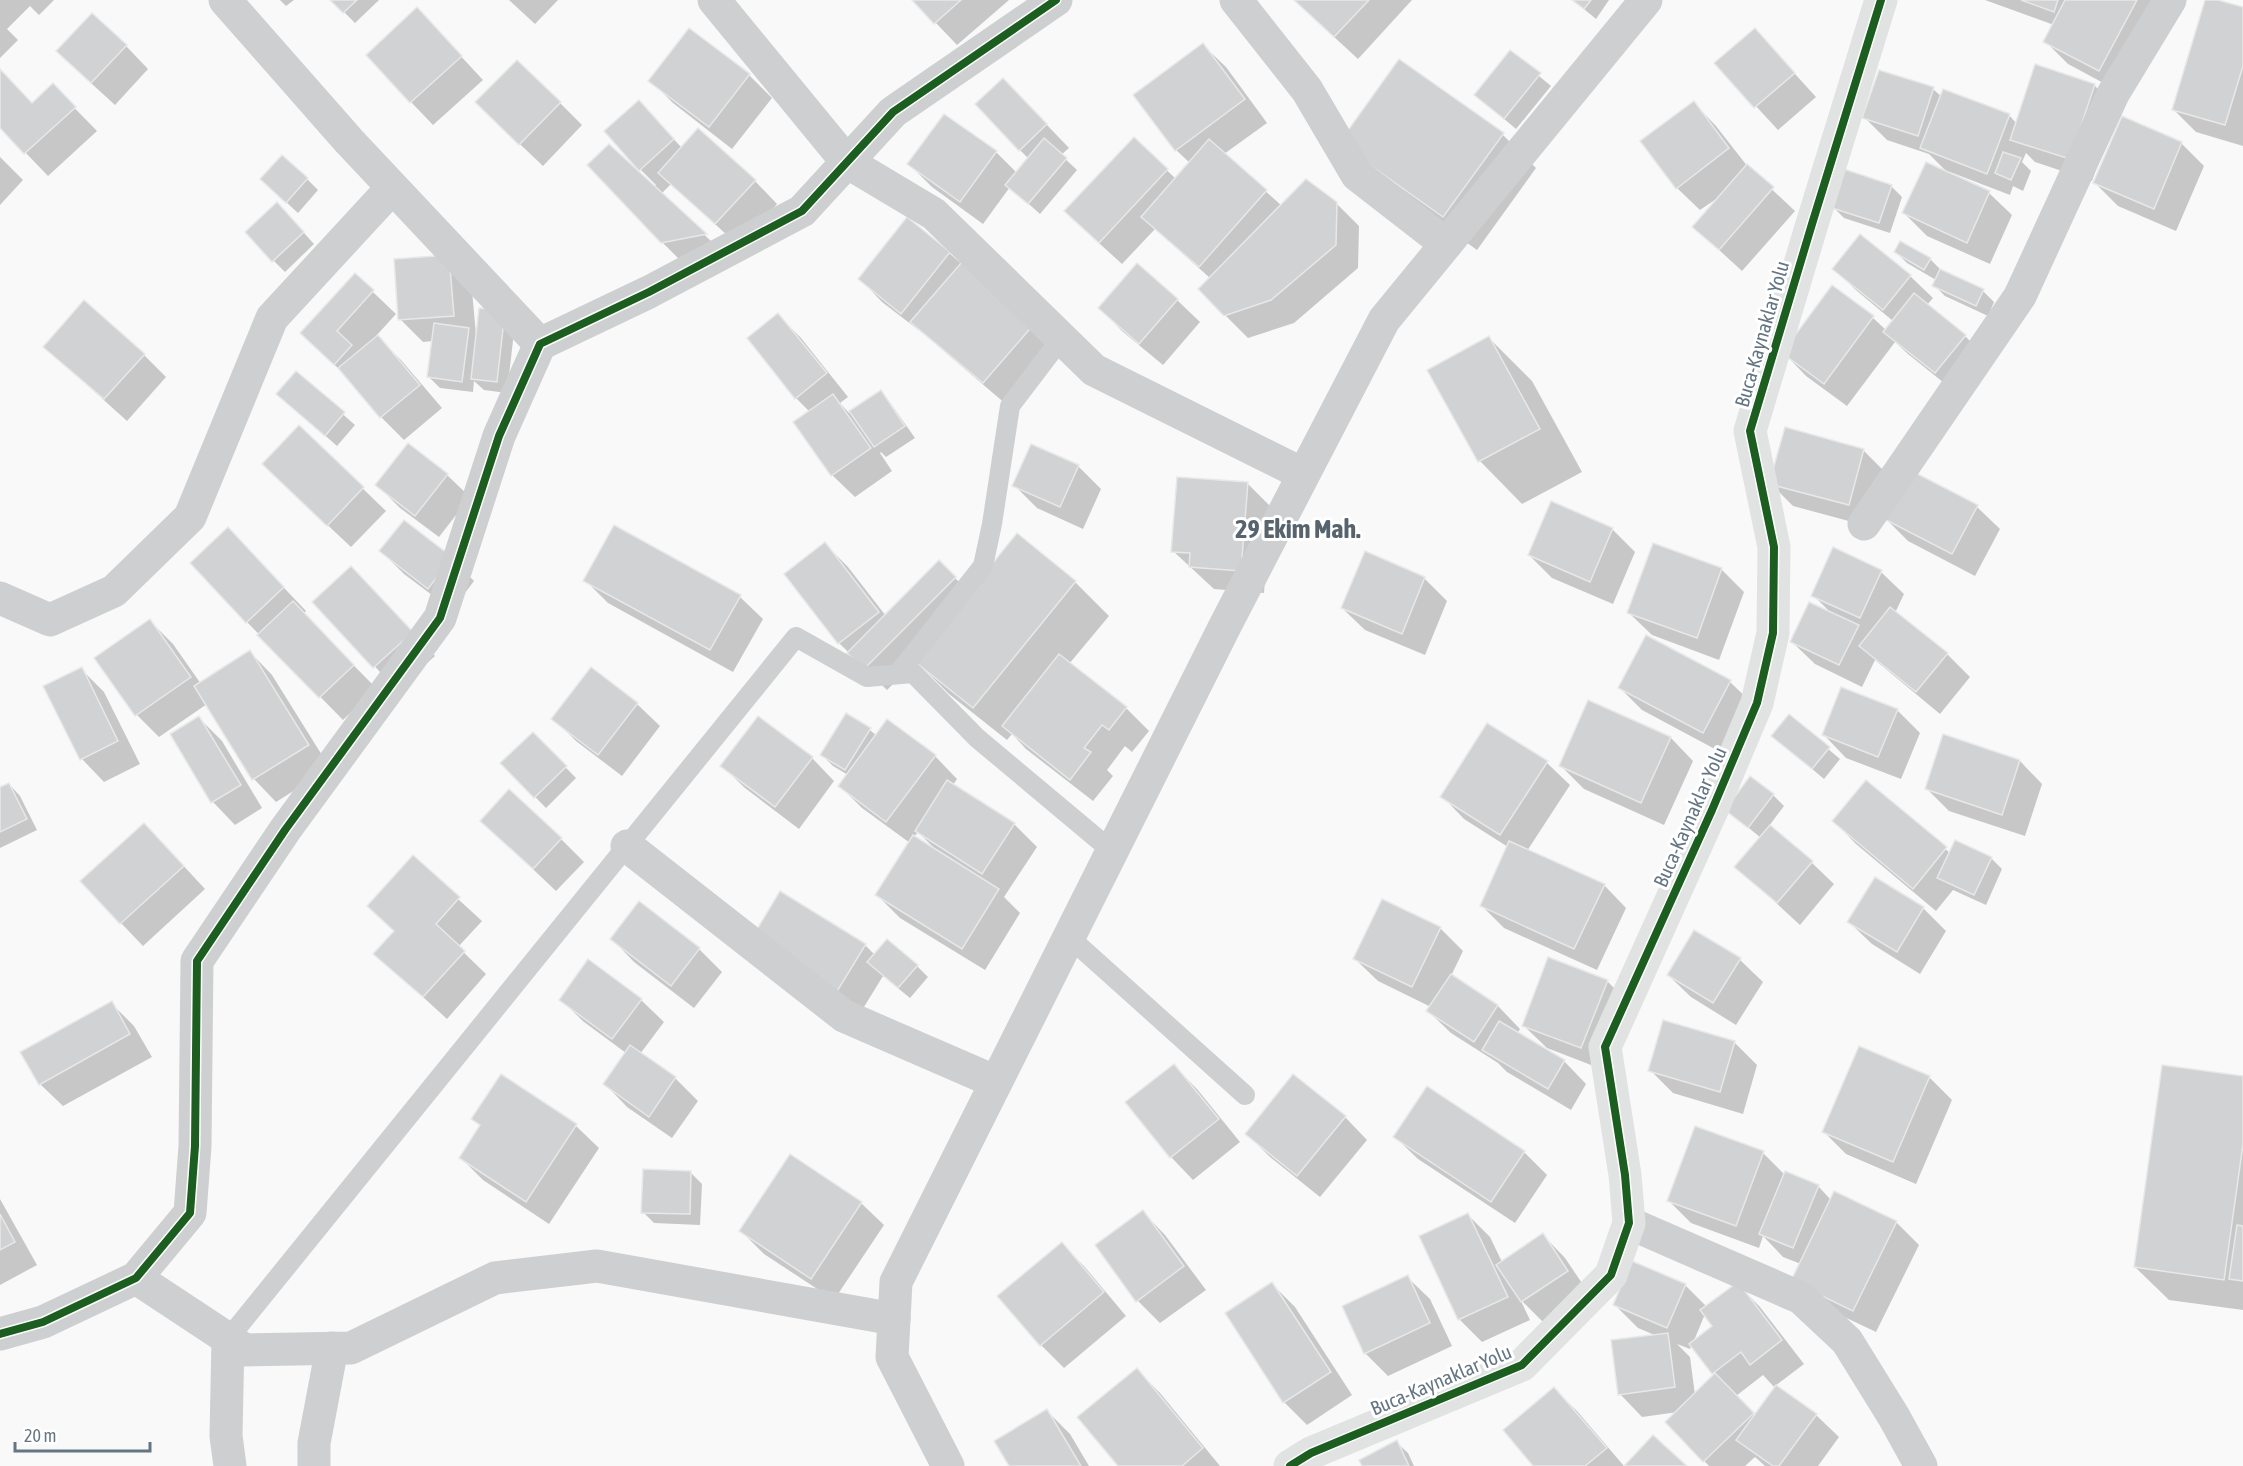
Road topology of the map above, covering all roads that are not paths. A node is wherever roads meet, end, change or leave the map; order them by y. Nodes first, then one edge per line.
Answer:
1 (225, 0) edge
2 (714, 0) edge
3 (1056, 0) edge
4 (1236, 0) edge
5 (1646, 0) edge
6 (1881, 0) edge
7 (2170, 0) edge
8 (848, 162) junction
9 (392, 188) junction
10 (1446, 244) junction
11 (1061, 339) junction
12 (540, 344) junction
13 (1303, 474) junction
14 (1864, 524) dead end
15 (0, 598) edge
16 (898, 674) junction
17 (627, 846) junction
18 (1112, 851) junction
19 (1069, 937) junction
20 (996, 1082) junction
21 (1245, 1095) dead end
22 (1629, 1223) junction
23 (136, 1278) junction
24 (894, 1319) junction
25 (0, 1334) edge
26 (228, 1339) junction
27 (332, 1348) junction
28 (230, 1466) edge
29 (314, 1466) edge
30 (948, 1466) edge
31 (1290, 1466) edge
32 (1921, 1466) edge

1 - 9 street
2 - 8 street
3 - 8 street
4 - 10 street
5 - 10 street
6 - 22 street, Buca-Kaynaklar Yolu
7 - 14 street
8 - 11 street
8 - 12 street
9 - 12 street
9 - 15 street
10 - 13 street
11 - 13 street
11 - 16 lane
12 - 23 street
13 - 18 street
16 - 17 lane
16 - 18 lane
17 - 20 street
17 - 26 lane
18 - 19 street
19 - 20 street
19 - 21 lane
20 - 24 street
22 - 31 street, Buca-Kaynaklar Yolu
22 - 32 street
23 - 25 street
23 - 26 street
24 - 27 street
24 - 30 street
26 - 27 street
26 - 28 street
27 - 29 street

